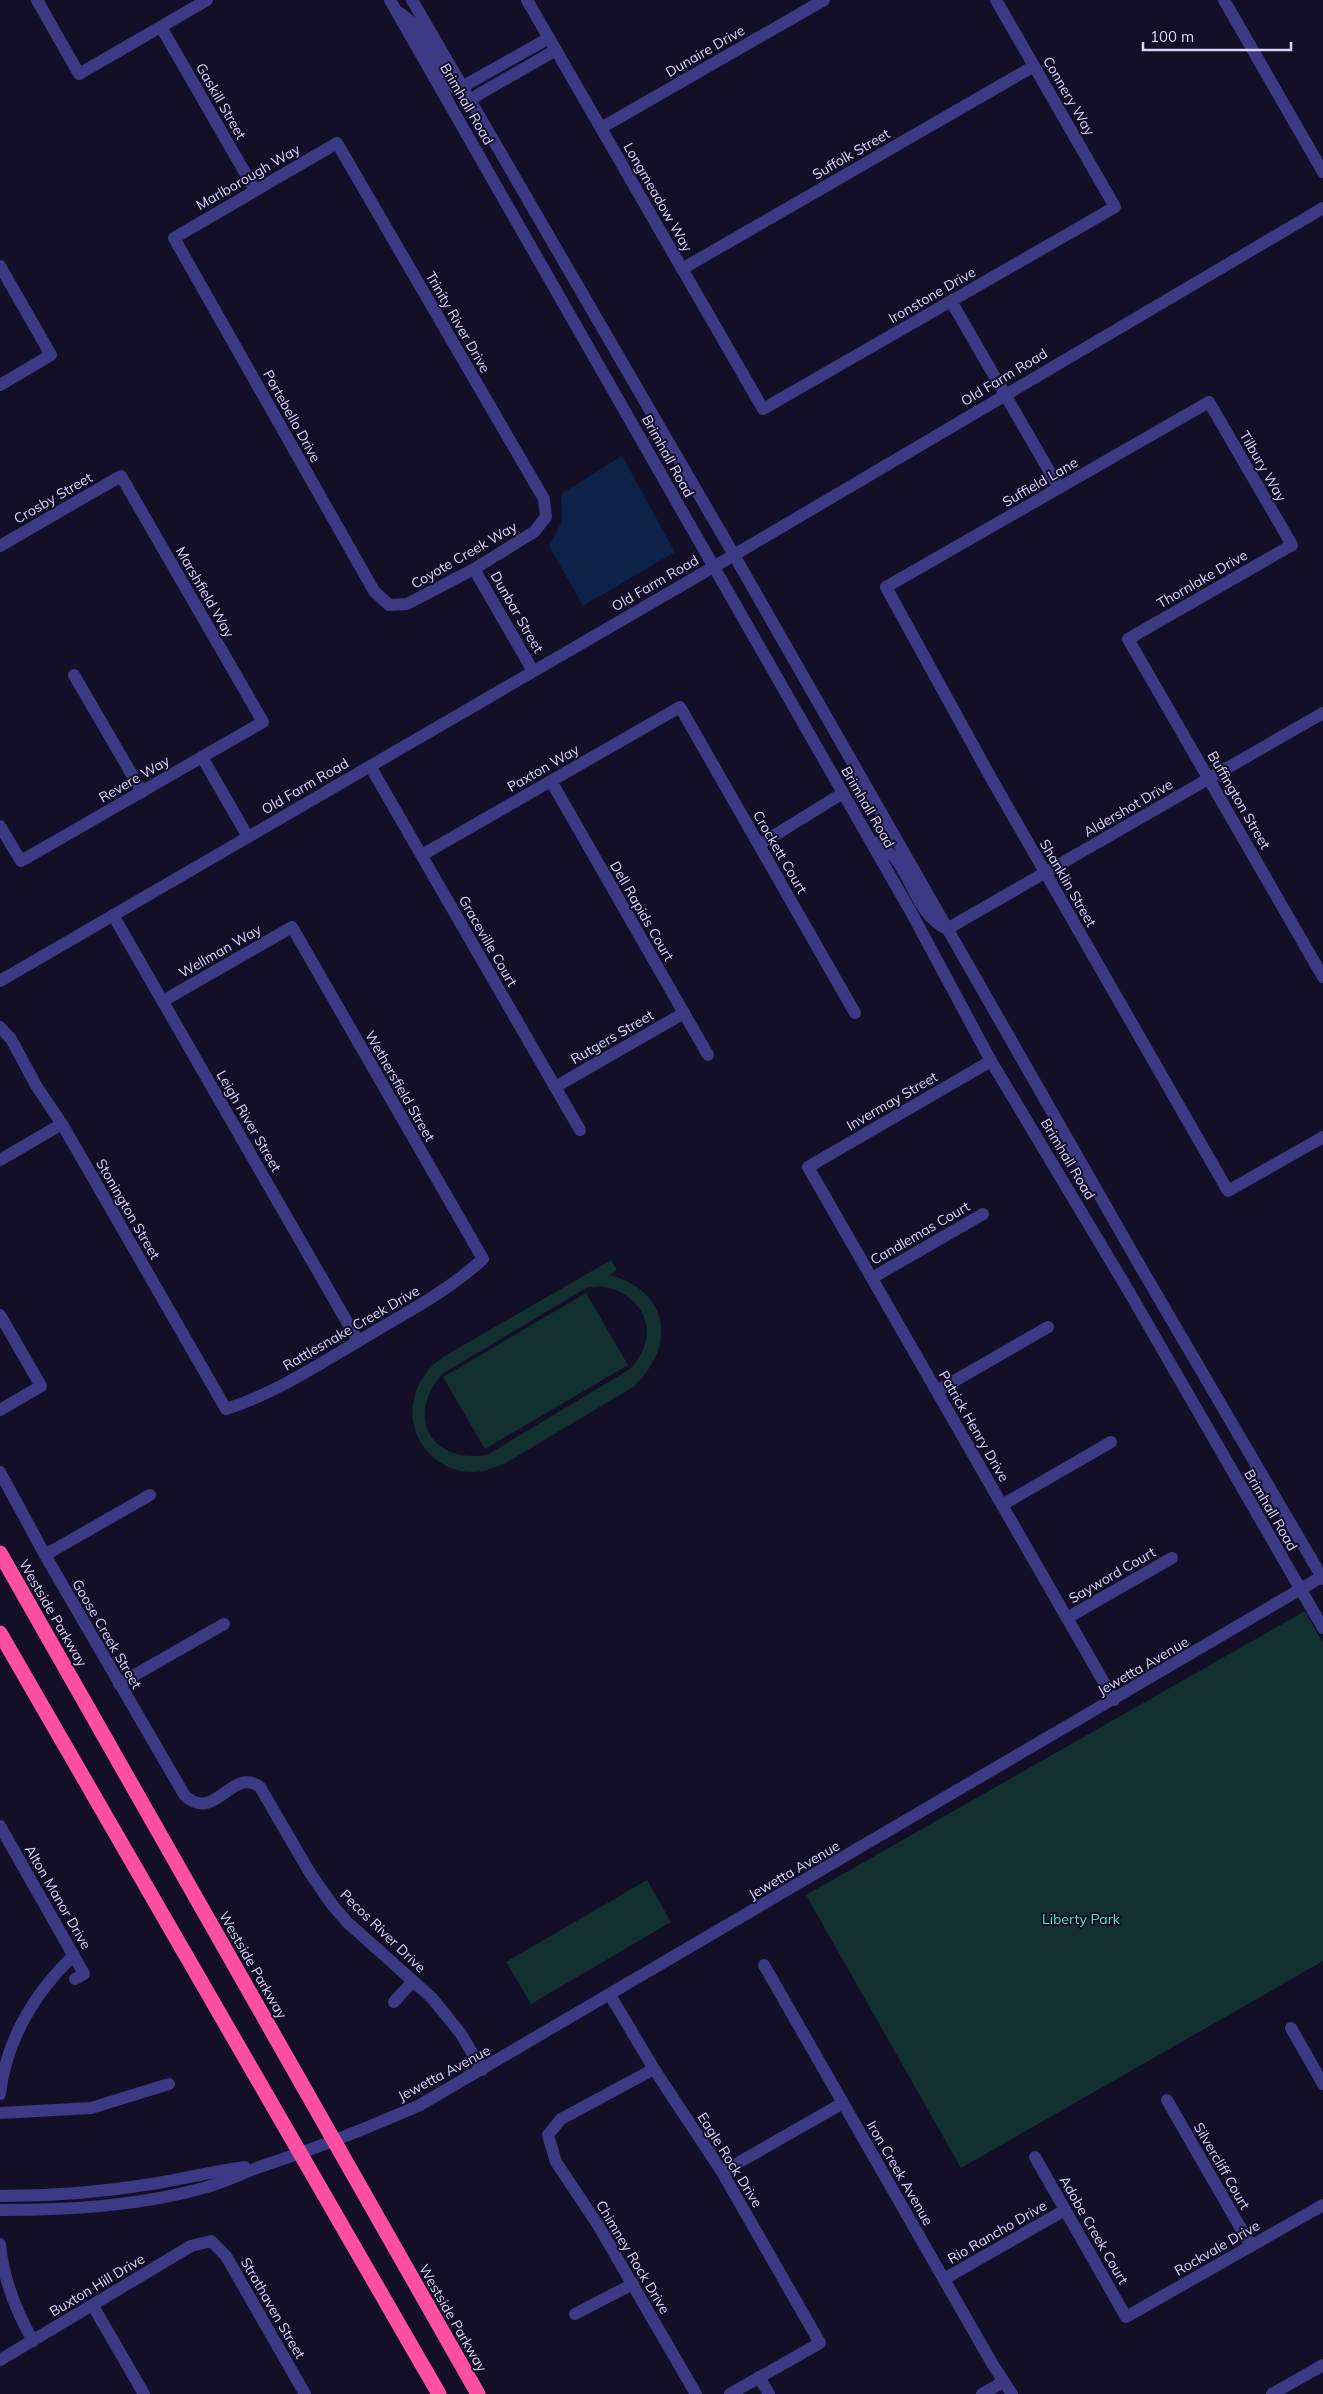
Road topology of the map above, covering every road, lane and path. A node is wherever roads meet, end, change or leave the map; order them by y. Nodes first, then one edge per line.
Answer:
1 (37, 0) edge
2 (207, 0) edge
3 (412, 0) edge
4 (527, 0) edge
5 (824, 0) edge
6 (996, 0) edge
7 (1224, 0) edge
8 (392, 4) edge
9 (161, 26) junction
10 (549, 38) junction
11 (556, 50) junction
12 (1034, 66) junction
13 (462, 87) junction
14 (469, 100) junction
15 (601, 128) junction
16 (338, 143) joint
17 (1323, 172) edge
18 (256, 190) junction
19 (1115, 207) joint
20 (1323, 208) edge
21 (174, 238) joint
22 (0, 266) edge
23 (682, 269) junction
24 (951, 301) junction
25 (0, 385) edge
26 (1005, 394) junction
27 (1209, 402) joint
28 (763, 409) joint
29 (121, 476) joint
30 (1059, 488) junction
31 (546, 517) joint
32 (1292, 545) joint
33 (0, 546) edge
34 (734, 555) junction
35 (712, 567) junction
36 (474, 569) junction
37 (886, 588) joint
38 (389, 605) joint
39 (1128, 638) joint
40 (533, 671) junction
41 (74, 675) dead end
42 (680, 707) joint
43 (1323, 713) edge
44 (263, 722) joint
45 (202, 757) junction
46 (370, 766) junction
47 (1209, 779) junction
48 (551, 781) junction
49 (142, 792) junction
50 (843, 793) junction
51 (0, 826) edge
52 (248, 837) junction
53 (870, 840) junction
54 (759, 845) junction
55 (422, 855) junction
56 (1045, 873) junction
57 (113, 915) junction
58 (292, 927) joint
59 (947, 929) junction
60 (1323, 977) edge
61 (0, 981) edge
62 (163, 1001) junction
63 (684, 1013) junction
64 (855, 1013) dead end
65 (0, 1027) edge
66 (708, 1055) dead end
67 (991, 1061) junction
68 (555, 1088) junction
69 (62, 1124) junction
70 (580, 1130) dead end
71 (1323, 1137) edge
72 (0, 1160) edge
73 (808, 1167) joint
74 (983, 1214) dead end
75 (482, 1259) joint
76 (872, 1278) junction
77 (0, 1314) edge
78 (1048, 1327) dead end
79 (358, 1341) junction
80 (937, 1391) junction
81 (226, 1409) joint
82 (0, 1410) edge
83 (1111, 1442) dead end
84 (0, 1472) edge
85 (150, 1495) dead end
86 (1002, 1504) junction
87 (0, 1553) edge
88 (45, 1555) junction
89 (1172, 1558) dead end
90 (1323, 1577) edge
91 (1300, 1591) junction
92 (1067, 1618) junction
93 (224, 1624) dead end
94 (1323, 1628) edge
95 (0, 1633) edge
96 (119, 1684) junction
97 (1114, 1700) junction
98 (256, 1783) joint
99 (0, 1826) edge
100 (74, 1955) junction
101 (764, 1965) dead end
102 (75, 1979) dead end
103 (414, 1981) junction
104 (610, 1995) junction
105 (394, 2002) dead end
106 (1291, 2028) dead end
107 (482, 2070) junction
108 (654, 2070) junction
109 (169, 2084) dead end
110 (1323, 2084) edge
111 (0, 2094) edge
112 (1167, 2100) dead end
113 (843, 2102) junction
114 (0, 2113) edge
115 (1035, 2157) dead end
116 (267, 2164) junction
117 (722, 2172) junction
118 (109, 2189) junction
119 (0, 2196) edge
120 (1323, 2205) edge
121 (0, 2209) edge
122 (1065, 2210) junction
123 (211, 2241) joint
124 (0, 2244) edge
125 (1251, 2246) junction
126 (944, 2279) junction
127 (633, 2284) junction
128 (93, 2306) junction
129 (575, 2314) dead end
130 (1126, 2318) joint
131 (33, 2341) junction
132 (0, 2360) edge
133 (1323, 2365) edge
134 (759, 2378) junction
135 (1003, 2382) junction
136 (144, 2394) edge
137 (304, 2394) edge
138 (439, 2394) edge
139 (478, 2394) edge
140 (696, 2394) edge
141 (730, 2394) edge
142 (769, 2394) edge
143 (982, 2394) edge
144 (1012, 2394) edge
145 (1272, 2394) edge

1 - 9 street
2 - 9 street
3 - 13 street, Brimhall Road
4 - 10 street, Longmeadow Way
5 - 15 street, Dunaire Drive
6 - 12 street, Connery Way
7 - 17 street
8 - 14 street
8 - 35 street, Brimhall Road
9 - 18 street, Gaskill Street
10 - 11 street, Longmeadow Way
10 - 13 street
11 - 14 street
11 - 15 street, Longmeadow Way
12 - 19 street, Connery Way
12 - 23 street, Suffolk Street
13 - 14 street, Brimhall Road
14 - 34 street, Brimhall Road
15 - 23 street, Longmeadow Way
16 - 18 street, Marlborough Way
16 - 31 street, Trinity River Drive
18 - 21 street, Marlborough Way
19 - 24 street, Ironstone Drive
20 - 26 street, Old Farm Road
21 - 38 street, Portebello Drive
22 - 25 street
23 - 28 street, Longmeadow Way
24 - 26 street
24 - 28 street, Ironstone Drive
26 - 30 street
26 - 34 street, Old Farm Road
27 - 30 street, Suffield Lane
27 - 32 street, Tilbury Way
29 - 33 street, Crosby Street
29 - 44 street, Marshfield Way
30 - 37 street, Suffield Lane
31 - 36 street, Coyote Creek Way
32 - 39 street, Thornlake Drive
34 - 35 street, Old Farm Road
34 - 59 street, Brimhall Road
35 - 40 street, Old Farm Road
35 - 50 street, Brimhall Road
36 - 38 street, Coyote Creek Way
36 - 40 street, Dunbar Street
37 - 56 street, Shanklin Street
39 - 47 street, Buffington Street
40 - 46 street, Old Farm Road
41 - 49 street
42 - 48 street, Paxton Way
42 - 54 street, Crockett Court
43 - 47 street, Aldershot Drive
44 - 45 street, Revere Way
45 - 49 street, Revere Way
45 - 52 street
46 - 52 street, Old Farm Road
46 - 55 street, Graceville Court
47 - 56 street, Aldershot Drive
47 - 60 street, Buffington Street
48 - 55 street, Paxton Way
48 - 63 street, Dell Rapids Court
49 - 51 street, Revere Way
50 - 53 street, Brimhall Road
50 - 54 street
52 - 57 street, Old Farm Road
53 - 59 street
53 - 67 street, Brimhall Road
54 - 64 street, Crockett Court
55 - 68 street, Graceville Court
56 - 59 street, Aldershot Drive
56 - 71 street, Shanklin Street
57 - 61 street, Old Farm Road
57 - 62 street, Leigh River Street
58 - 62 street, Wellman Way
58 - 75 street, Wethersfield Street
59 - 90 street, Brimhall Road
62 - 79 street, Leigh River Street
63 - 66 street, Dell Rapids Court
63 - 68 street, Rutgers Street
65 - 69 street, Stonington Street
67 - 73 street, Invermay Street
67 - 91 street, Brimhall Road
68 - 70 street, Graceville Court
69 - 72 street
69 - 81 street, Stonington Street
73 - 76 street, Patrick Henry Drive
74 - 76 street, Candlemas Court
75 - 79 street, Rattlesnake Creek Drive
76 - 80 street, Patrick Henry Drive
77 - 82 street
78 - 80 street
79 - 81 street, Rattlesnake Creek Drive
80 - 86 street, Patrick Henry Drive
83 - 86 street
84 - 88 street, Goose Creek Street
85 - 88 street
86 - 92 street, Patrick Henry Drive
87 - 139 highway, Westside Parkway
88 - 96 street, Goose Creek Street
89 - 92 street, Sayword Court
90 - 91 street, Jewetta Avenue
91 - 94 street, Brimhall Road
91 - 97 street, Jewetta Avenue
92 - 97 street, Patrick Henry Drive
93 - 96 street
95 - 138 highway
96 - 98 street, Goose Creek Street
97 - 104 street, Jewetta Avenue
98 - 103 street, Pecos River Drive
99 - 100 street, Alton Manor Drive
100 - 102 street, Alton Manor Drive
100 - 111 street
101 - 113 street, Iron Creek Avenue
103 - 105 street
103 - 107 street, Pecos River Drive
104 - 107 street, Jewetta Avenue
104 - 108 street, Eagle Rock Drive
106 - 110 street
107 - 116 street, Jewetta Avenue
108 - 117 street, Eagle Rock Drive
108 - 127 street, Chimney Rock Drive
109 - 114 street
112 - 125 street, Silvercliff Court
113 - 117 street
113 - 126 street, Iron Creek Avenue
115 - 122 street, Adobe Creek Court
116 - 118 street, Jewetta Avenue
116 - 121 street, Jewetta Avenue
117 - 134 street, Eagle Rock Drive
118 - 119 street, Jewetta Avenue
118 - 121 street
120 - 125 street, Rockvale Drive
122 - 126 street, Rio Rancho Drive
122 - 130 street, Adobe Creek Court
123 - 128 street, Buxton Hill Drive
123 - 137 street, Strathaven Street
124 - 131 street
125 - 130 street, Rockvale Drive
126 - 135 street, Iron Creek Avenue
127 - 129 street
127 - 140 street, Chimney Rock Drive
128 - 131 street, Buxton Hill Drive
128 - 136 street
131 - 132 street, Buxton Hill Drive
133 - 145 street
134 - 141 street
134 - 142 street
135 - 143 street
135 - 144 street, Iron Creek Avenue

